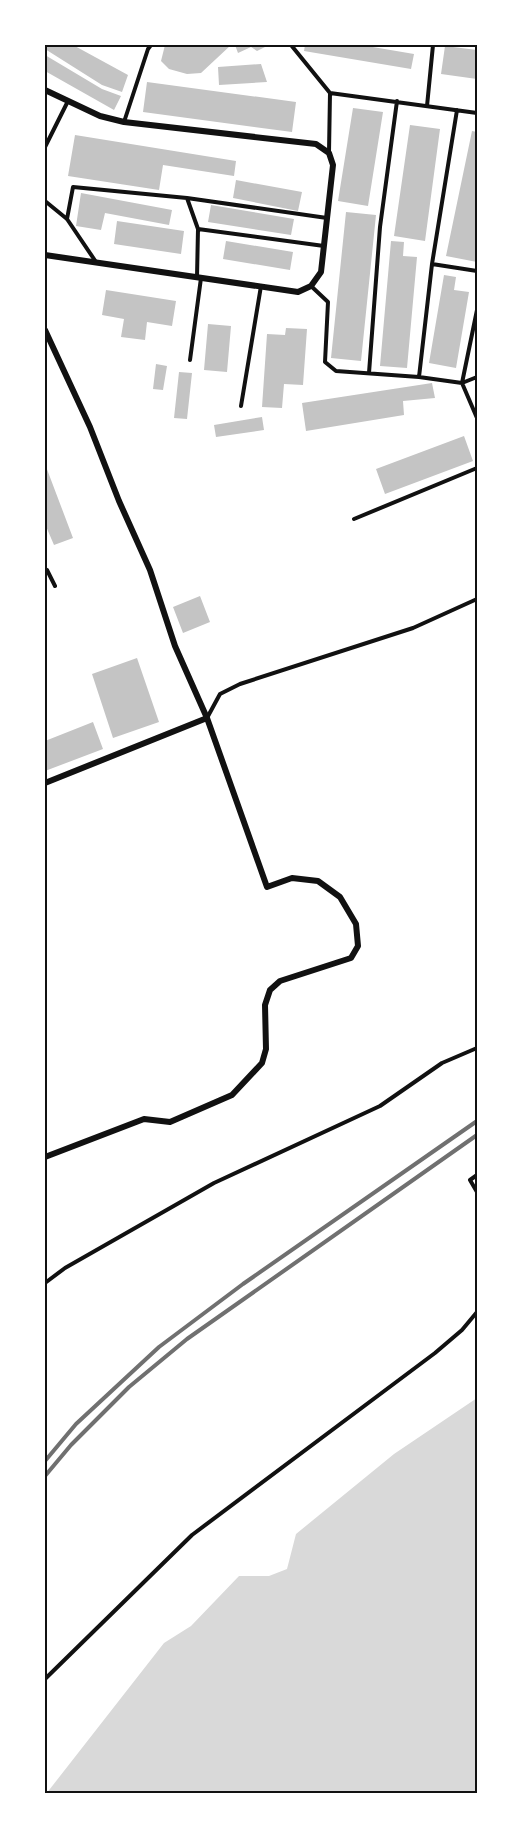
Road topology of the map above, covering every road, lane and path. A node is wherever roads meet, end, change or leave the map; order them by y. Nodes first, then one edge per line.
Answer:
1 (151, 45) edge
2 (291, 45) edge
3 (433, 45) edge
4 (45, 90) edge
5 (330, 93) junction
6 (68, 101) junction
7 (397, 101) junction
8 (427, 106) junction
9 (457, 110) junction
10 (477, 113) edge
11 (124, 122) junction
12 (45, 147) edge
13 (329, 153) junction
14 (187, 198) junction
15 (45, 201) edge
16 (327, 218) junction
17 (68, 219) junction
18 (198, 229) junction
19 (324, 246) junction
20 (45, 255) edge
21 (96, 262) junction
22 (432, 264) junction
23 (477, 271) edge
24 (199, 277) junction
25 (261, 286) junction
26 (311, 286) junction
27 (477, 310) edge
28 (45, 330) edge
29 (190, 360) dead end
30 (369, 373) junction
31 (477, 376) edge
32 (419, 377) junction
33 (462, 383) junction
34 (241, 406) dead end
35 (477, 418) edge
36 (477, 468) edge
37 (354, 519) dead end
38 (45, 568) edge
39 (55, 586) dead end
40 (477, 600) edge
41 (207, 718) junction
42 (45, 783) edge
43 (477, 1048) edge
44 (45, 1157) edge
45 (477, 1175) edge
46 (477, 1192) edge
47 (45, 1283) edge
48 (477, 1312) edge
49 (45, 1679) edge

1 - 11 lane
2 - 5 lane
3 - 8 lane
4 - 6 street
5 - 7 lane
5 - 13 lane
6 - 11 street
6 - 12 lane
7 - 8 lane
7 - 30 lane
8 - 9 lane
9 - 10 lane
9 - 22 lane
11 - 13 street
13 - 16 street
14 - 16 lane
14 - 17 lane
14 - 18 lane
15 - 17 lane
16 - 19 street
17 - 21 lane
18 - 19 lane
18 - 24 lane
19 - 26 street
20 - 21 street
21 - 24 street
22 - 23 lane
22 - 32 lane
24 - 25 street
24 - 29 lane
25 - 26 street
25 - 34 lane
26 - 30 lane
27 - 33 lane
28 - 41 street
30 - 32 lane
31 - 33 lane
32 - 33 lane
33 - 35 lane
36 - 37 lane
38 - 39 lane
40 - 41 lane
41 - 42 street
41 - 44 street
43 - 47 lane
45 - 46 lane
48 - 49 lane

